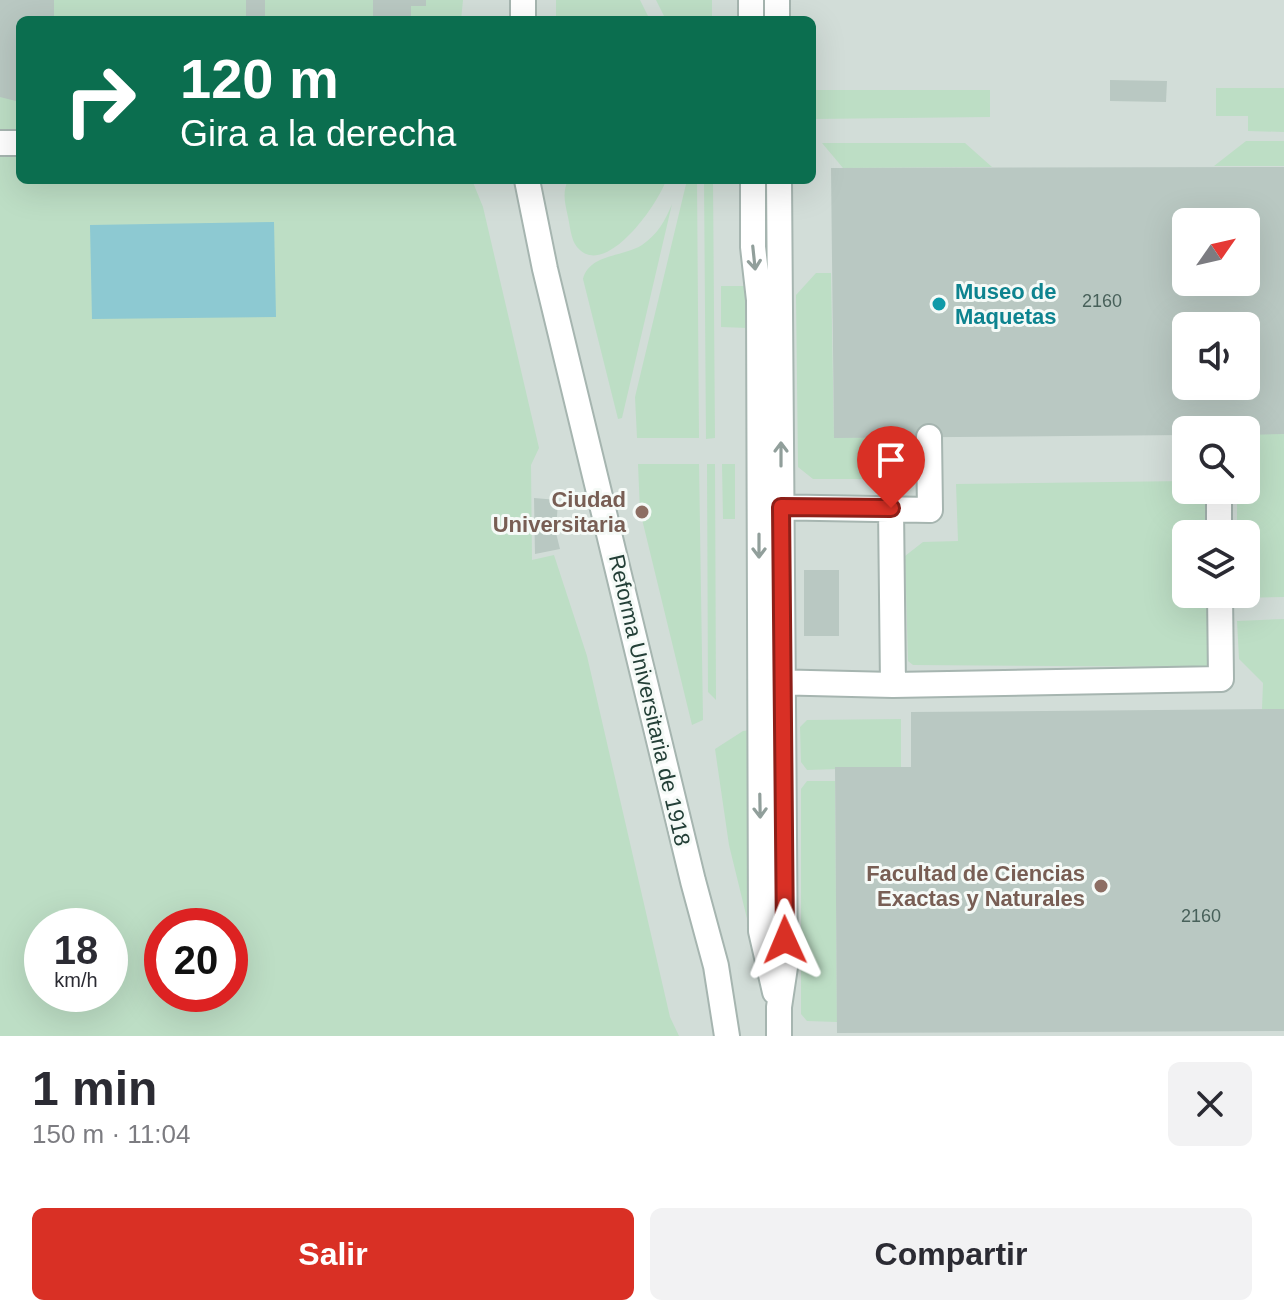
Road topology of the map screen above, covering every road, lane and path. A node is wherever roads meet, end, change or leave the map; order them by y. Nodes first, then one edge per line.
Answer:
1 (528, 184) edge
2 (753, 184) edge
3 (779, 184) edge
4 (929, 437) dead end
5 (770, 506) junction
6 (891, 508) junction
7 (1220, 608) edge
8 (770, 682) junction
9 (893, 685) junction
10 (727, 1035) edge
11 (779, 1036) edge

1 - 10 lane, Reforma Universitaria de 1918
2 -> 5 lane
5 -> 3 lane
4 - 6 lane
5 - 6 lane
5 - 8 lane
6 - 9 lane
7 - 9 lane
8 - 9 lane
8 - 11 lane

